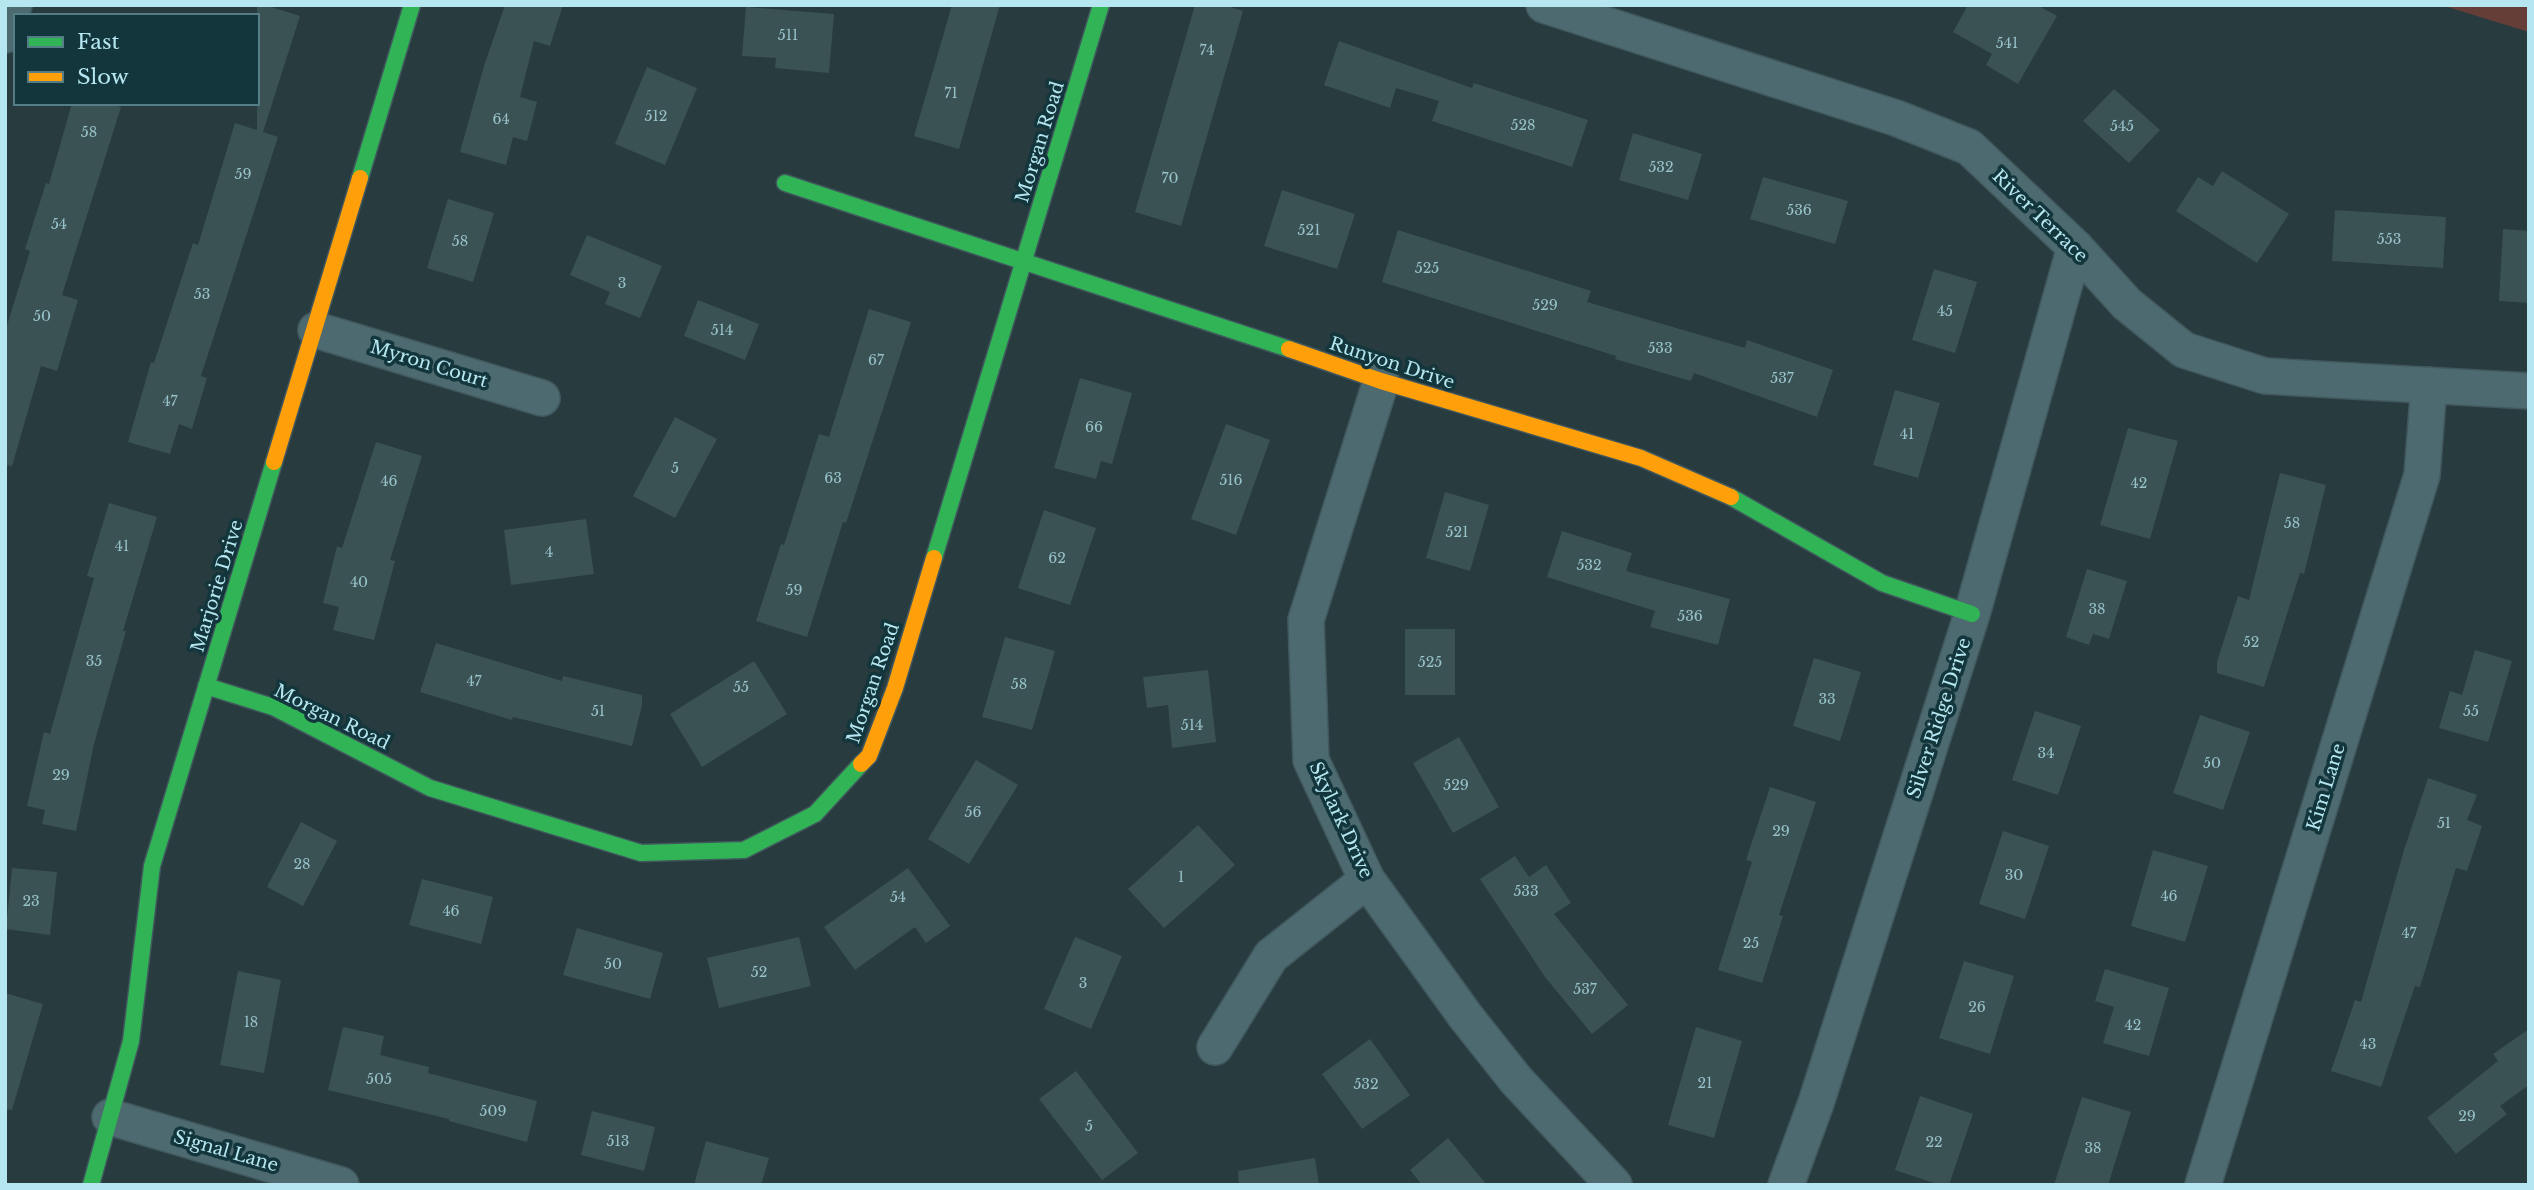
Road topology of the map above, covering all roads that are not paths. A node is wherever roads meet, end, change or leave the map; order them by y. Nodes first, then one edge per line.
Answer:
1 (15, 5) edge
2 (412, 5) edge
3 (1101, 5) edge
4 (1545, 5) edge
5 (5, 35) edge
6 (785, 183) dead end
7 (2075, 247) junction
8 (1023, 263) junction
9 (316, 330) junction
10 (1381, 381) junction
11 (2429, 385) junction
12 (2529, 391) edge
13 (542, 398) dead end
14 (1972, 614) junction
15 (206, 686) junction
16 (1367, 880) junction
17 (1215, 1047) dead end
18 (110, 1117) junction
19 (91, 1185) edge
20 (341, 1185) edge
21 (1614, 1185) edge
22 (1786, 1185) edge
23 (2203, 1185) edge

1 - 5 street
2 - 9 street, Marjorie Drive
3 - 8 street, Morgan Road
4 - 7 street, River Terrace
6 - 8 street, Runyon Drive
7 - 11 street, River Terrace
7 - 14 street, Silver Ridge Drive
8 - 10 street, Runyon Drive
8 - 15 street, Morgan Road
9 - 13 street, Myron Court
9 - 15 street, Marjorie Drive
10 - 14 street, Runyon Drive
10 - 16 street, Skylark Drive
11 - 12 street, River Terrace
11 - 23 street, Kim Lane
14 - 22 street, Silver Ridge Drive
15 - 18 street, Marjorie Drive
16 - 17 street
16 - 21 street, Skylark Drive
18 - 19 street, Marjorie Drive
18 - 20 street, Signal Lane

